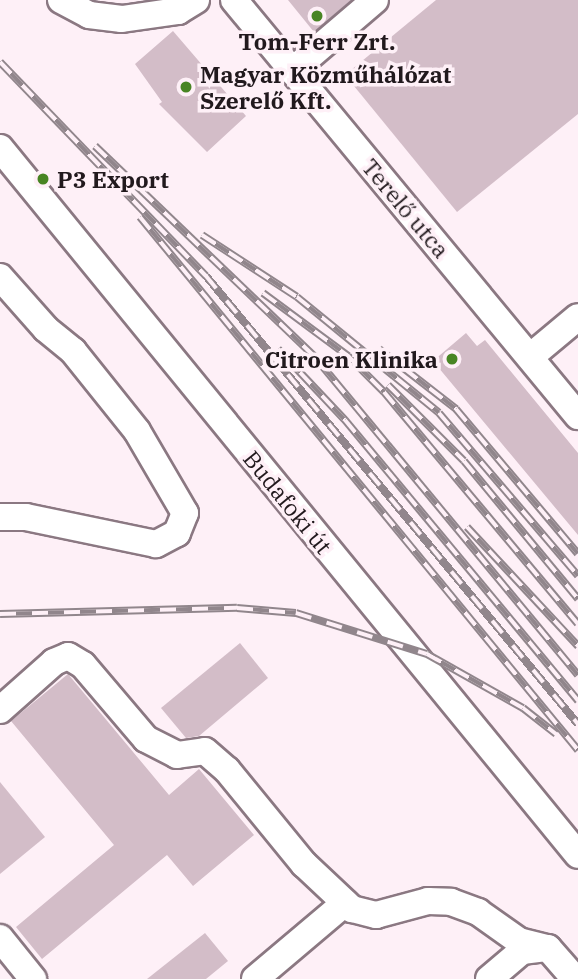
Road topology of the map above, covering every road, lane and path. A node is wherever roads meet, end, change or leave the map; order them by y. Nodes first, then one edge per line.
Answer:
1 (61, 0) edge
2 (196, 0) edge
3 (234, 0) edge
4 (376, 0) edge
5 (292, 71) junction
6 (0, 148) edge
7 (0, 277) edge
8 (578, 317) edge
9 (530, 357) junction
10 (578, 416) edge
11 (0, 517) edge
12 (0, 710) edge
13 (578, 855) edge
14 (345, 903) junction
15 (0, 938) edge
16 (548, 948) junction
17 (33, 979) edge
18 (254, 979) edge
19 (489, 979) edge
20 (575, 979) edge

1 - 2 street
3 - 5 street, Terelő utca
4 - 5 street
5 - 9 street, Terelő utca
6 - 13 street, Budafoki út
7 - 11 street
8 - 9 street
9 - 10 street, Terelő utca
12 - 14 street
14 - 16 street
14 - 18 street
15 - 17 street
16 - 19 street
16 - 20 street

